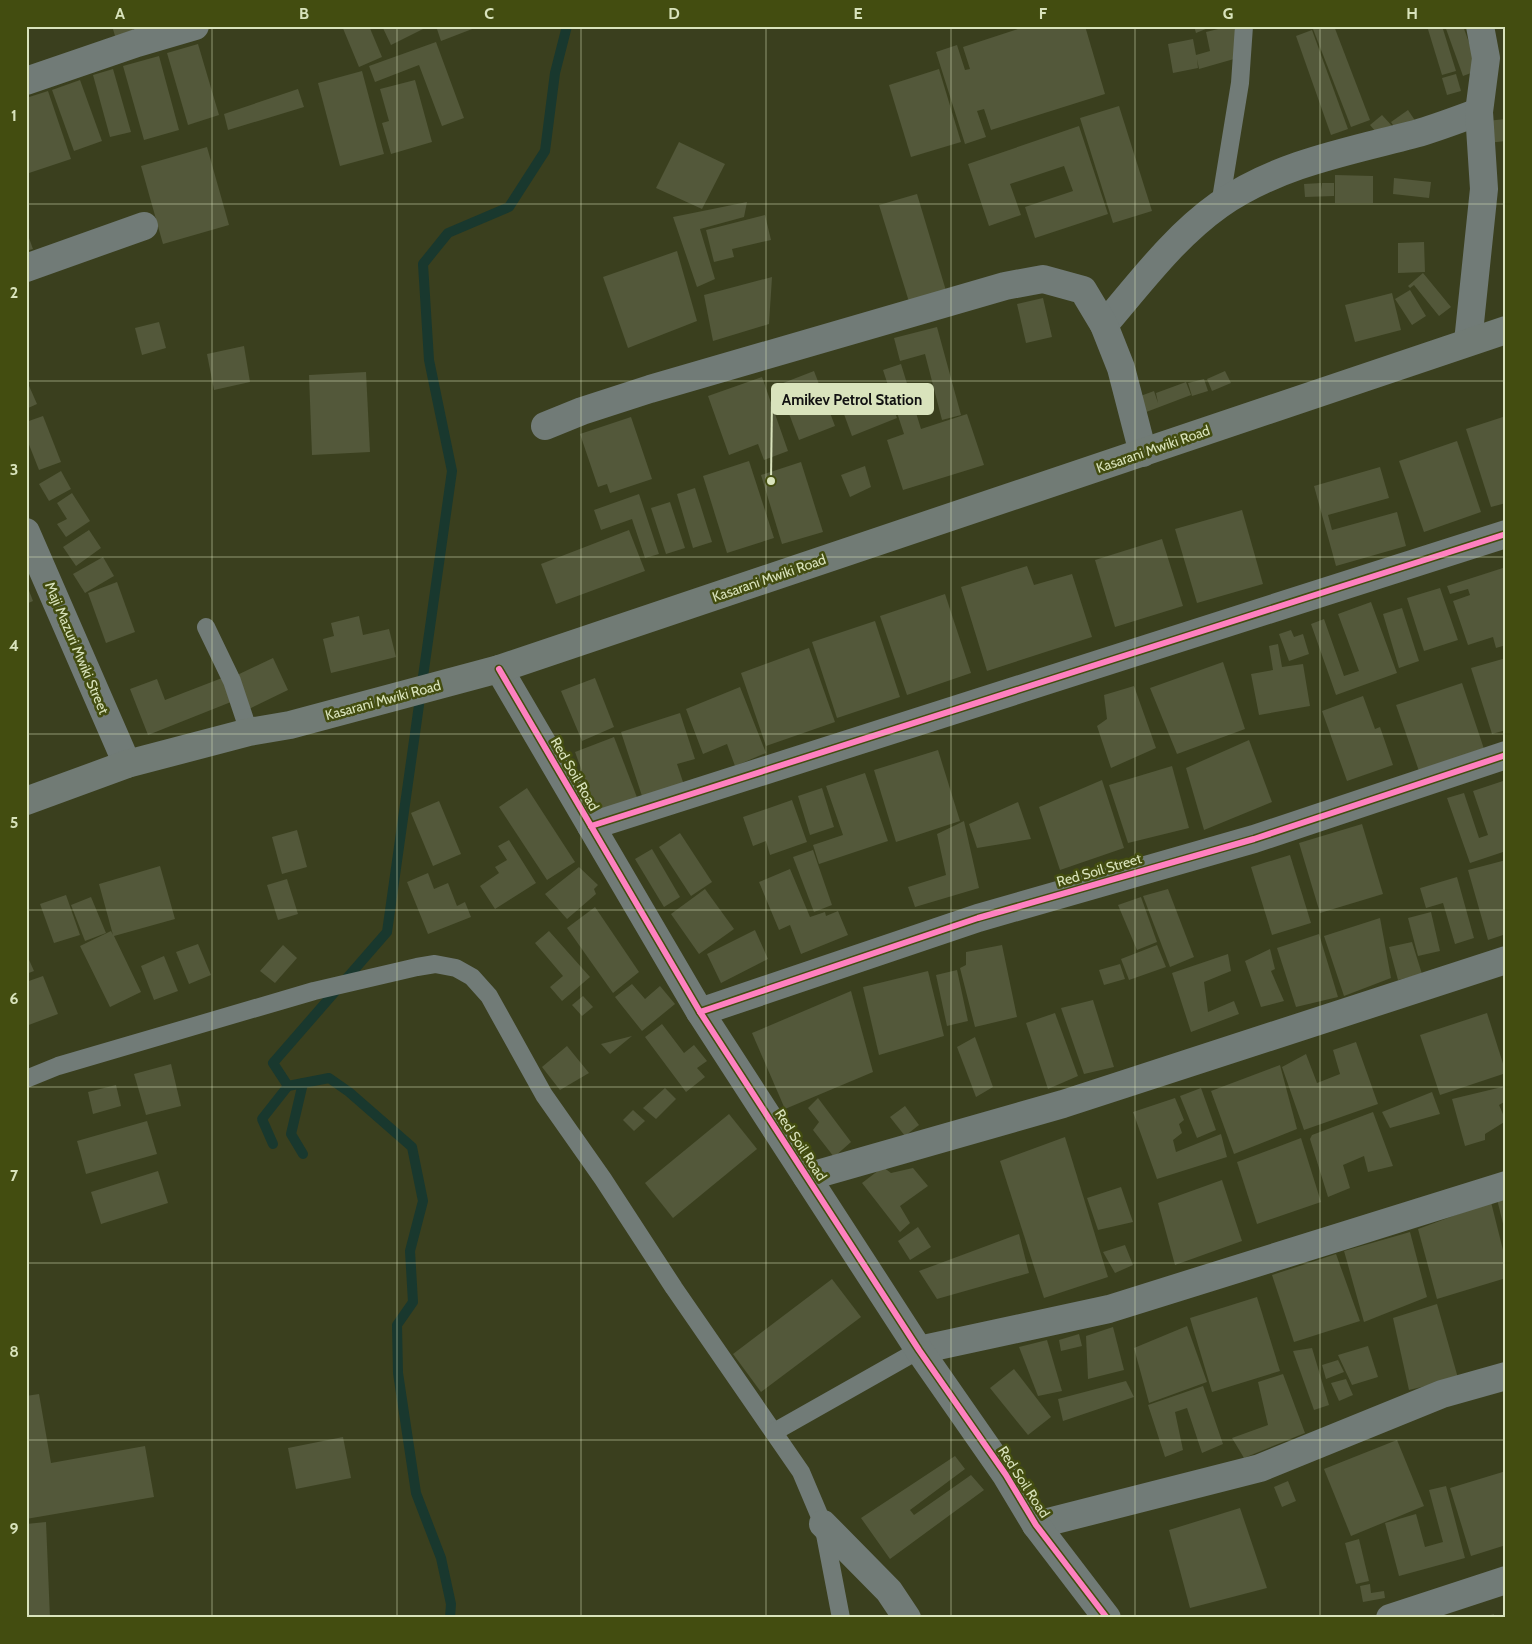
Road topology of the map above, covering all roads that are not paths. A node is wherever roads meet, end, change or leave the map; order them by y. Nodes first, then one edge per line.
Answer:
1 (195, 26) edge
2 (1244, 26) edge
3 (1480, 26) edge
4 (26, 81) edge
5 (1479, 112) junction
6 (1495, 186) edge
7 (1220, 205) junction
8 (144, 226) dead end
9 (26, 268) edge
10 (1104, 325) junction
11 (1506, 330) edge
12 (1468, 342) junction
13 (545, 426) dead end
14 (1143, 452) junction
15 (26, 532) edge
16 (1506, 534) edge
17 (206, 627) dead end
18 (499, 669) junction
19 (249, 732) junction
20 (1506, 755) edge
21 (127, 764) junction
22 (26, 802) edge
23 (591, 826) junction
24 (1506, 960) edge
25 (700, 1012) junction
26 (26, 1079) edge
27 (808, 1177) junction
28 (1506, 1185) edge
29 (919, 1350) junction
30 (1506, 1376) edge
31 (774, 1432) junction
32 (824, 1524) junction
33 (1036, 1525) junction
34 (1506, 1580) edge
35 (841, 1618) edge
36 (908, 1618) edge
37 (1107, 1618) edge
38 (1390, 1618) edge

1 - 4 street
2 - 7 lane
3 - 5 street
5 - 6 street
5 - 7 street
6 - 12 street
7 - 10 street
8 - 9 street
10 - 13 street
10 - 14 street
11 - 12 main road, Kasarani Mwiki Road
12 - 14 main road, Kasarani Mwiki Road
14 - 18 main road, Kasarani Mwiki Road
15 - 21 street, Maji Mazuri Mwiki Street
16 - 23 street
17 - 19 lane
18 - 19 main road, Kasarani Mwiki Road
18 - 23 street, Red Soil Road
19 - 21 main road, Kasarani Mwiki Road
20 - 25 street, Red Soil Street
21 - 22 main road, Kasarani Mwiki Road
23 - 25 street, Red Soil Road
24 - 27 street
25 - 27 street, Red Soil Road
26 - 31 lane
27 - 29 street, Red Soil Road
28 - 29 street
29 - 31 lane
29 - 33 street, Red Soil Road
30 - 33 street
31 - 32 lane
32 - 35 lane
32 - 36 street
33 - 37 street, Red Soil Road
34 - 38 street

